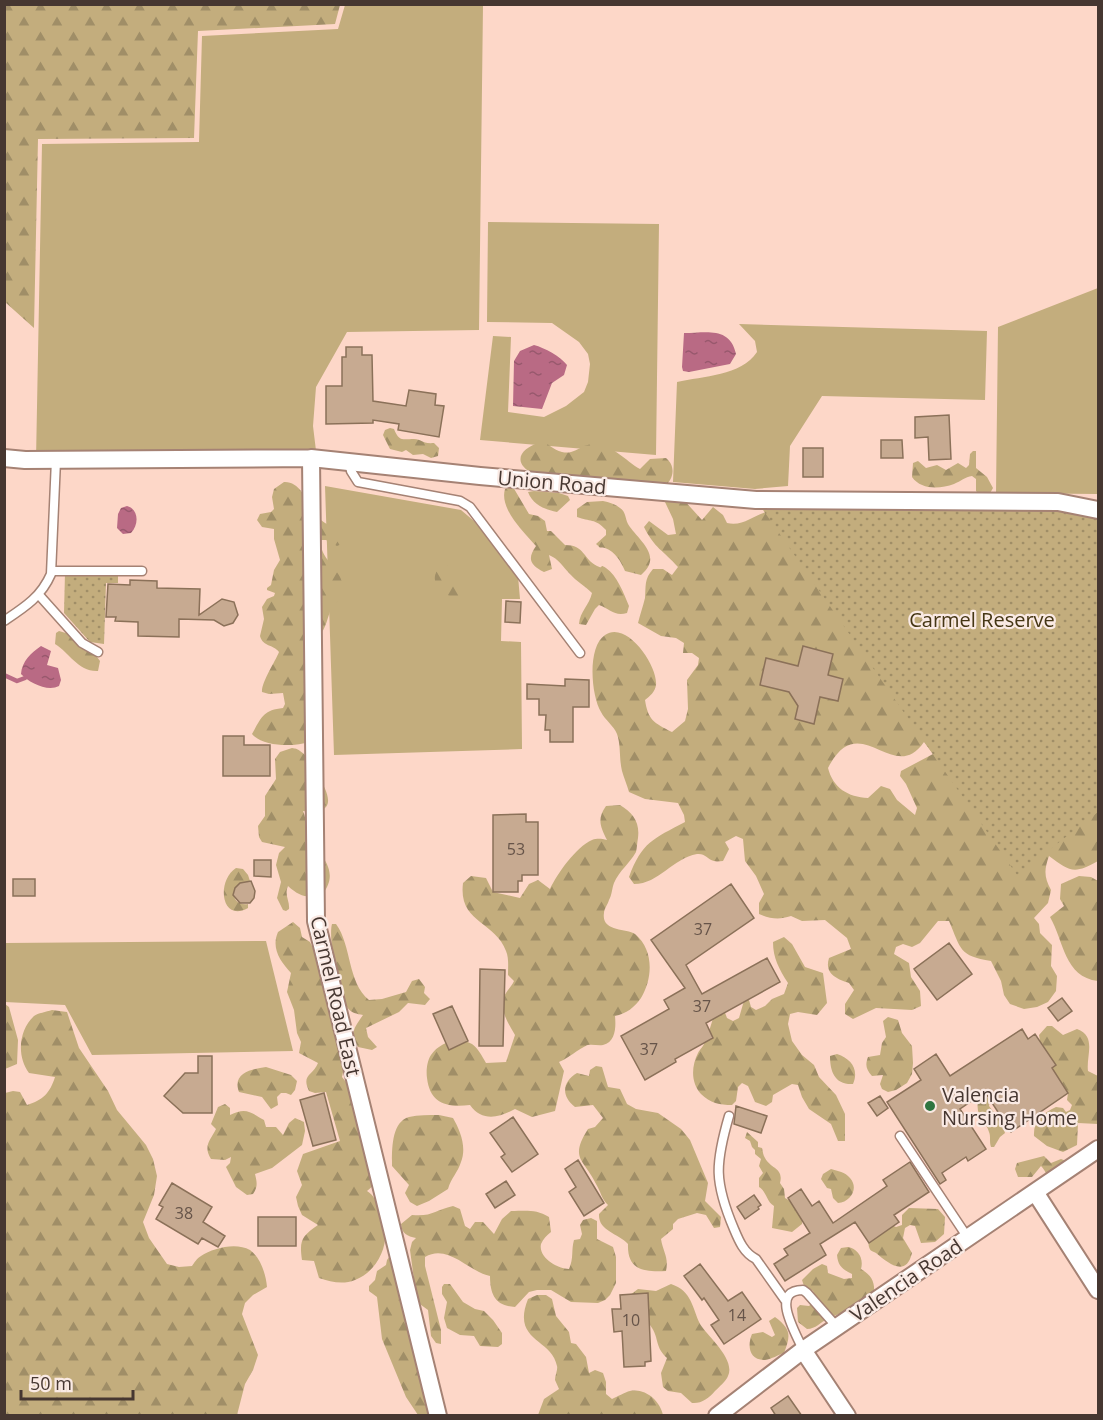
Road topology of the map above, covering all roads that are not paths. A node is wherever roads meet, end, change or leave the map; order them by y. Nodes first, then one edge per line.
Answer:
1 (4, 458) edge
2 (311, 458) junction
3 (56, 459) junction
4 (349, 462) junction
5 (1098, 510) edge
6 (52, 571) junction
7 (142, 571) dead end
8 (39, 595) junction
9 (4, 621) edge
10 (98, 652) dead end
11 (580, 653) dead end
12 (729, 1116) dead end
13 (900, 1136) dead end
14 (1098, 1149) edge
15 (1035, 1192) junction
16 (968, 1238) junction
17 (1098, 1290) edge
18 (785, 1300) junction
19 (837, 1327) junction
20 (803, 1350) junction
21 (438, 1416) edge
22 (717, 1416) edge
23 (847, 1416) edge

1 - 3 street, Union Road
2 - 3 street, Union Road
2 - 4 street, Union Road
2 - 21 street, Carmel Road East
3 - 6 lane
4 - 5 street, Union Road
4 - 11 lane
6 - 7 lane
6 - 8 lane
8 - 9 lane
8 - 10 lane
12 - 18 lane
13 - 16 lane
14 - 15 street, Valencia Road
15 - 16 street, Valencia Road
15 - 17 street
16 - 19 street, Valencia Road
18 - 19 lane
18 - 20 lane
19 - 20 street, Valencia Road
20 - 22 street, Valencia Road
20 - 23 street

